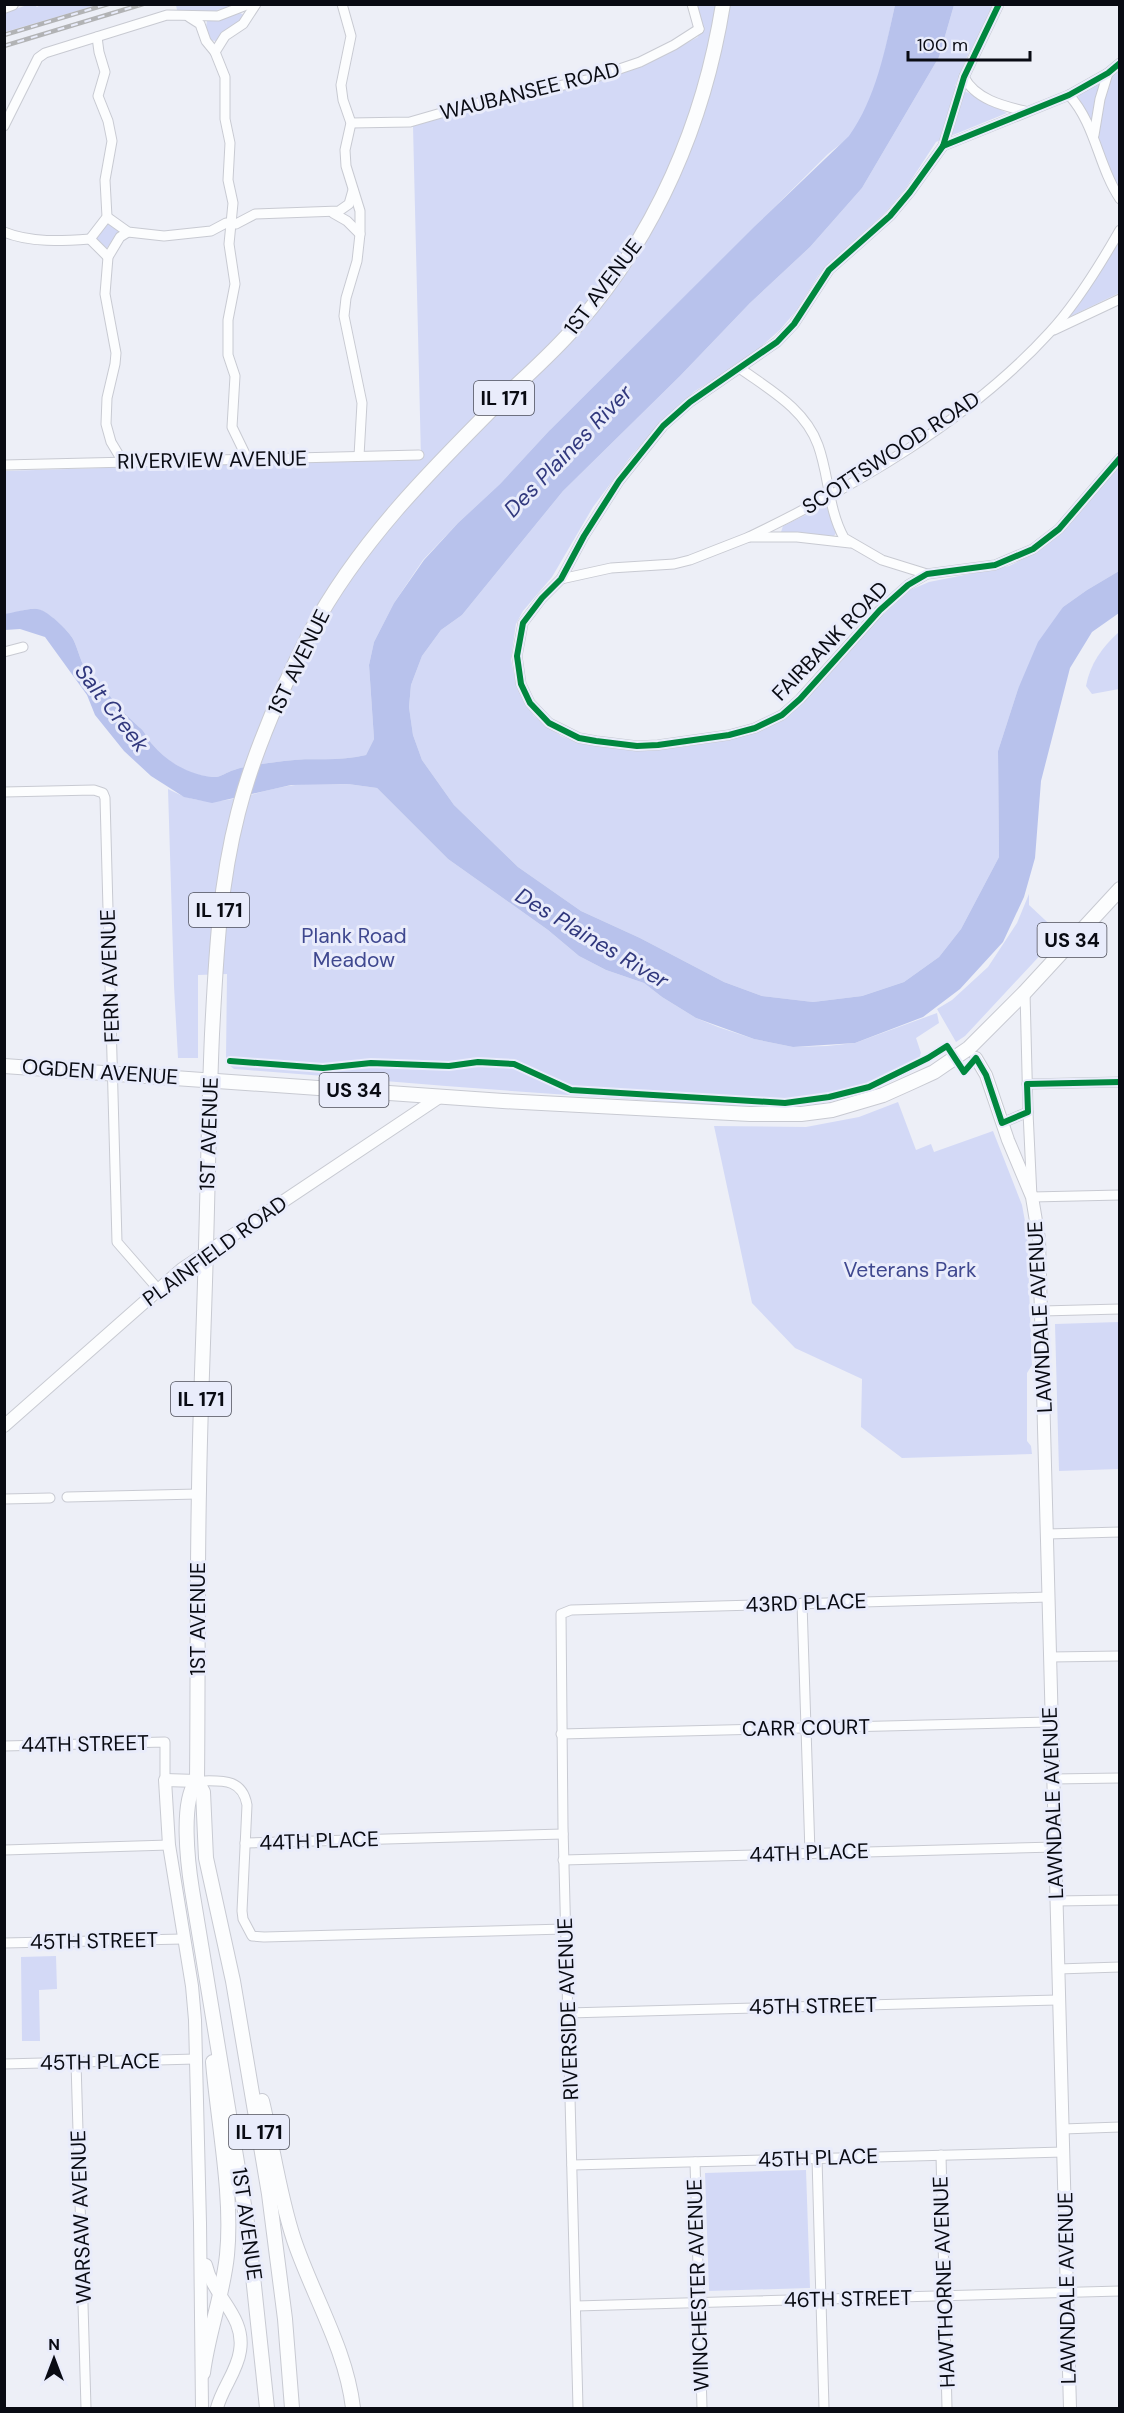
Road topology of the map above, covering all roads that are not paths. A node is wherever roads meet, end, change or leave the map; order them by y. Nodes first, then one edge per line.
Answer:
1 (12, 4) edge
2 (164, 4) edge
3 (249, 4) edge
4 (256, 4) edge
5 (342, 4) edge
6 (692, 4) edge
7 (723, 4) edge
8 (999, 4) edge
9 (4, 7) edge
10 (167, 15) junction
11 (189, 17) junction
12 (699, 29) junction
13 (719, 31) junction
14 (97, 36) junction
15 (215, 52) junction
16 (1119, 63) edge
17 (1108, 73) junction
18 (964, 77) junction
19 (1070, 94) junction
20 (1025, 111) junction
21 (351, 123) junction
22 (4, 126) edge
23 (1094, 135) junction
24 (943, 146) junction
25 (353, 189) junction
26 (1119, 199) edge
27 (233, 203) junction
28 (333, 213) junction
29 (255, 214) junction
30 (107, 217) junction
31 (231, 223) junction
32 (1119, 230) edge
33 (211, 231) junction
34 (4, 232) edge
35 (128, 232) junction
36 (360, 234) junction
37 (90, 239) junction
38 (229, 244) junction
39 (108, 257) junction
40 (1119, 299) edge
41 (1050, 332) junction
42 (741, 369) junction
43 (419, 454) dead end
44 (359, 456) junction
45 (1119, 458) edge
46 (248, 460) junction
47 (123, 462) junction
48 (4, 465) edge
49 (830, 496) junction
50 (749, 537) junction
51 (850, 543) junction
52 (927, 574) junction
53 (561, 579) junction
54 (23, 647) dead end
55 (4, 652) edge
56 (4, 792) edge
57 (1119, 889) edge
58 (1025, 992) junction
59 (973, 1053) junction
60 (4, 1066) edge
61 (113, 1073) junction
62 (210, 1079) junction
63 (1119, 1082) edge
64 (1027, 1084) junction
65 (441, 1096) junction
66 (1028, 1112) junction
67 (1002, 1123) junction
68 (1119, 1195) edge
69 (1032, 1197) junction
70 (206, 1253) junction
71 (158, 1289) junction
72 (1119, 1309) edge
73 (1042, 1311) junction
74 (4, 1426) edge
75 (198, 1494) junction
76 (67, 1497) dead end
77 (50, 1498) dead end
78 (4, 1499) edge
79 (1119, 1532) edge
80 (1047, 1534) junction
81 (1049, 1597) junction
82 (802, 1602) junction
83 (563, 1612) joint
84 (1119, 1656) edge
85 (1050, 1657) junction
86 (1051, 1722) junction
87 (806, 1729) junction
88 (561, 1734) junction
89 (4, 1746) edge
90 (1119, 1778) edge
91 (1053, 1779) junction
92 (165, 1780) junction
93 (197, 1781) junction
94 (563, 1834) junction
95 (245, 1843) junction
96 (169, 1845) junction
97 (1054, 1847) junction
98 (4, 1850) edge
99 (810, 1853) junction
100 (564, 1860) junction
101 (1119, 1900) edge
102 (1056, 1901) junction
103 (565, 1929) junction
104 (183, 1939) junction
105 (4, 1943) edge
106 (204, 1961) junction
107 (1119, 1967) edge
108 (1058, 1969) junction
109 (233, 1981) junction
110 (1058, 2000) junction
111 (568, 2013) junction
112 (196, 2059) junction
113 (76, 2062) junction
114 (4, 2064) edge
115 (1119, 2127) edge
116 (1063, 2129) junction
117 (1064, 2152) junction
118 (941, 2155) junction
119 (817, 2158) junction
120 (695, 2162) junction
121 (572, 2165) junction
122 (200, 2223) junction
123 (1119, 2291) edge
124 (1067, 2292) junction
125 (220, 2296) junction
126 (944, 2297) junction
127 (821, 2299) junction
128 (698, 2303) junction
129 (576, 2306) junction
130 (203, 2373) junction
131 (86, 2409) edge
132 (202, 2409) edge
133 (217, 2409) edge
134 (267, 2409) edge
135 (292, 2409) edge
136 (353, 2409) edge
137 (579, 2409) edge
138 (702, 2409) edge
139 (824, 2409) edge
140 (947, 2409) edge
141 (1070, 2409) edge

1 - 9 street
2 - 10 street
3 - 11 street
4 - 15 street
5 - 21 street
6 - 12 street
7 - 13 main road, 1ST AVENUE / IL 171
8 - 18 street
10 - 11 street
10 - 14 street
11 - 15 street
12 - 13 street
12 - 21 street, WAUBANSEE ROAD
13 - 62 main road, 1ST AVENUE / IL 171
14 - 22 street
14 - 30 street
15 - 27 street
16 - 17 street
17 - 19 street
17 - 23 street
18 - 20 street
18 - 24 street
19 - 20 street
19 - 23 street
20 - 24 street
21 - 25 street
23 - 26 street
24 - 42 street, FAIRBANK ROAD
25 - 28 street
25 - 36 street
27 - 29 street
27 - 31 street
28 - 29 street
28 - 36 street
29 - 31 street
30 - 35 street
30 - 37 street
31 - 33 street
31 - 38 street
32 - 41 street, SCOTTSWOOD ROAD
33 - 35 street
33 - 38 street
34 - 37 street
35 - 39 street
36 - 44 street
37 - 39 street
38 - 46 street
39 - 47 street
40 - 41 street, SCOTTSWOOD ROAD
41 - 49 street, SCOTTSWOOD ROAD
42 - 49 street
42 - 53 street, FAIRBANK ROAD
43 - 44 street, RIVERVIEW AVENUE
44 - 46 street, RIVERVIEW AVENUE
45 - 52 street, FAIRBANK ROAD
46 - 47 street, RIVERVIEW AVENUE
47 - 48 street, RIVERVIEW AVENUE
49 - 50 street, SCOTTSWOOD ROAD
49 - 51 street
50 - 51 street, SCOTTSWOOD ROAD
50 - 53 street, SCOTTSWOOD ROAD
51 - 52 street
52 - 53 street, FAIRBANK ROAD
54 - 55 street
56 - 61 street, FERN AVENUE
57 - 58 main road, OGDEN AVENUE / US 34
58 - 59 main road, OGDEN AVENUE / US 34
58 - 64 street, LAWNDALE AVENUE
59 - 65 main road, OGDEN AVENUE / US 34
59 - 67 street, LAWNDALE AVENUE
60 - 61 main road, OGDEN AVENUE / US 34
61 - 62 main road, OGDEN AVENUE / US 34
61 - 71 street, FERN AVENUE
62 - 65 main road, OGDEN AVENUE / US 34
62 - 70 main road, 1ST AVENUE / IL 171
63 - 64 street
64 - 66 street, LAWNDALE AVENUE
65 - 70 street, PLAINFIELD ROAD
66 - 67 street
66 - 69 street, LAWNDALE AVENUE
67 - 69 street, LAWNDALE AVENUE
68 - 69 street
69 - 73 street, LAWNDALE AVENUE
70 - 71 street, PLAINFIELD ROAD
70 - 75 main road, 1ST AVENUE / IL 171
71 - 74 street, PLAINFIELD ROAD
72 - 73 street
73 - 80 street, LAWNDALE AVENUE
75 - 76 street
75 - 93 main road, 1ST AVENUE / IL 171
77 - 78 street
79 - 80 street
80 - 81 street, LAWNDALE AVENUE
81 - 82 street, 43RD PLACE
81 - 85 street, LAWNDALE AVENUE
82 - 83 street, 43RD PLACE
82 - 87 street
83 - 88 street, RIVERSIDE AVENUE
84 - 85 street
85 - 86 street, LAWNDALE AVENUE
86 - 87 street, CARR COURT
86 - 91 street, LAWNDALE AVENUE
87 - 88 street, CARR COURT
87 - 99 street
88 - 94 street, RIVERSIDE AVENUE
89 - 92 street, 44TH STREET
90 - 91 street
91 - 97 street, LAWNDALE AVENUE
92 - 93 street, 44TH PLACE
92 - 96 street
93 - 95 street, 44TH PLACE
93 - 106 main road, 1ST AVENUE / IL 171
93 - 109 main road, 1ST AVENUE / IL 171
94 - 95 street, 44TH PLACE
94 - 100 street, RIVERSIDE AVENUE
95 - 103 street
96 - 98 street
96 - 104 street
97 - 99 street, 44TH PLACE
97 - 102 street, LAWNDALE AVENUE
99 - 100 street, 44TH PLACE
100 - 103 street, RIVERSIDE AVENUE
101 - 102 street
102 - 108 street, LAWNDALE AVENUE
103 - 111 street, RIVERSIDE AVENUE
104 - 105 street, 45TH STREET
104 - 112 street
106 - 125 main road
106 - 134 main road, 1ST AVENUE / IL 171
107 - 108 street
108 - 110 street, LAWNDALE AVENUE
109 - 135 main road, 1ST AVENUE / IL 171
109 - 136 main road
110 - 111 street, 45TH STREET
110 - 116 street, LAWNDALE AVENUE
111 - 121 street, RIVERSIDE AVENUE
112 - 113 street, 45TH PLACE
112 - 122 street
113 - 114 street, 45TH PLACE
113 - 131 street, WARSAW AVENUE
115 - 116 street
116 - 117 street, LAWNDALE AVENUE
117 - 118 street, 45TH PLACE
117 - 124 street, LAWNDALE AVENUE
118 - 119 street, 45TH PLACE
118 - 126 street, HAWTHORNE AVENUE
119 - 120 street, 45TH PLACE
119 - 127 street
120 - 121 street, 45TH PLACE
120 - 128 street, WINCHESTER AVENUE
121 - 129 street, RIVERSIDE AVENUE
122 - 125 street
122 - 130 street
123 - 124 street, 46TH STREET
124 - 126 street, 46TH STREET
124 - 141 street, LAWNDALE AVENUE
125 - 130 main road
125 - 133 street
126 - 127 street, 46TH STREET
126 - 140 street, HAWTHORNE AVENUE
127 - 128 street, 46TH STREET
127 - 139 street
128 - 129 street, 46TH STREET
128 - 138 street, WINCHESTER AVENUE
129 - 137 street, RIVERSIDE AVENUE
130 - 132 street

